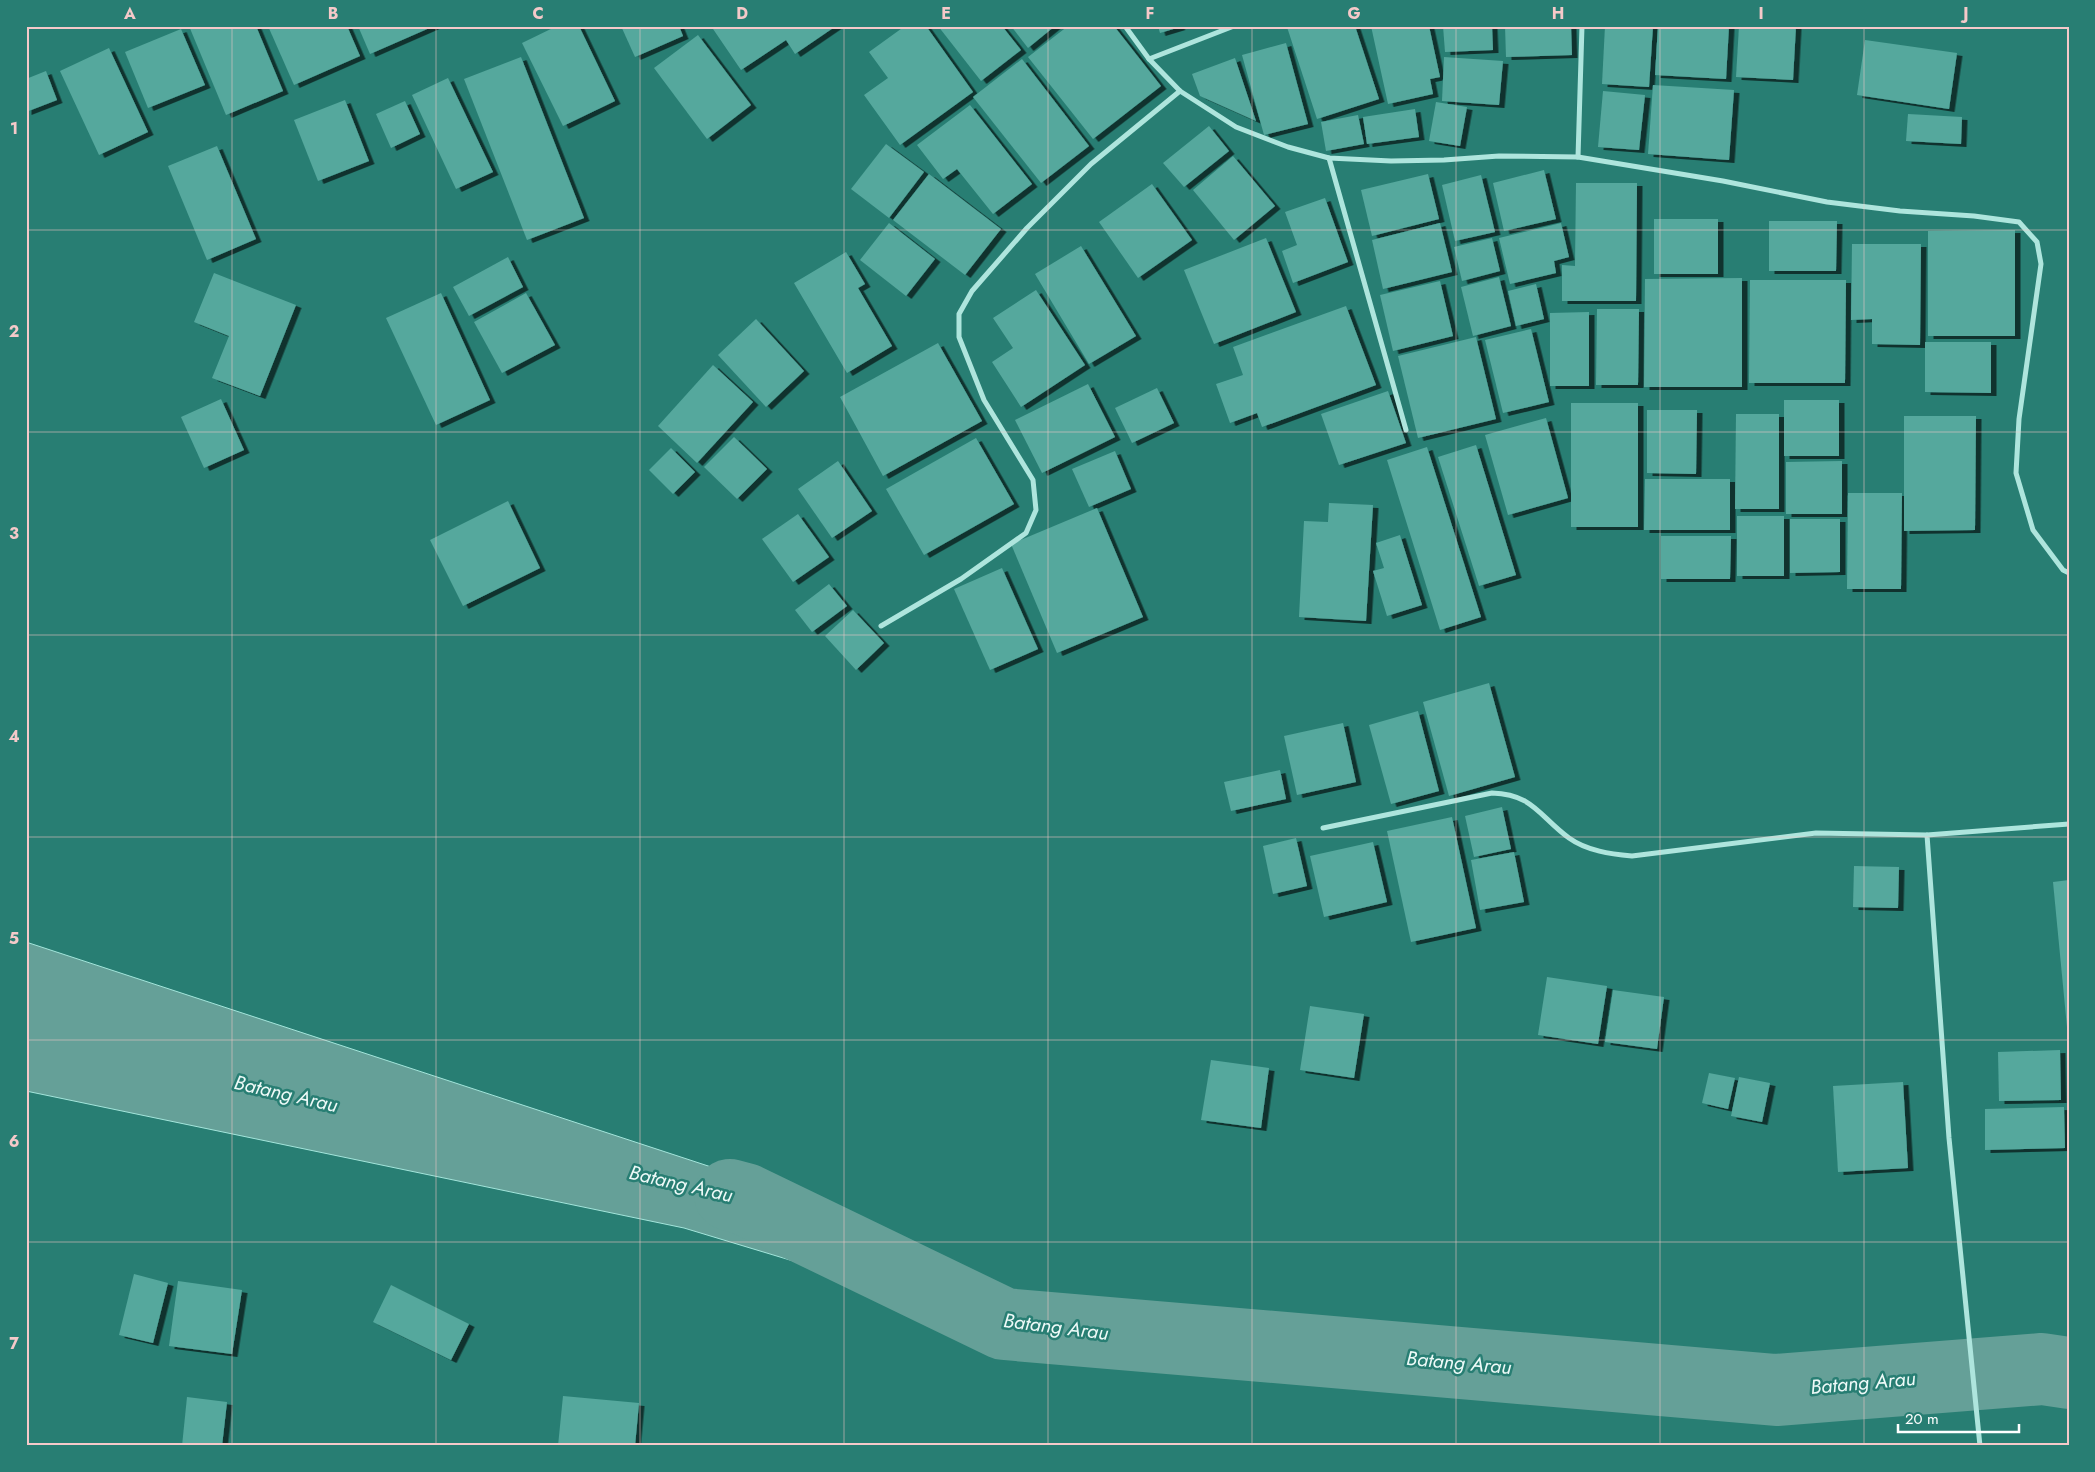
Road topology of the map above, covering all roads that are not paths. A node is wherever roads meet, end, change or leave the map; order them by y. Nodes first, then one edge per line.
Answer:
1 (1126, 26) edge
2 (1234, 26) edge
3 (1582, 26) edge
4 (1150, 59) junction
5 (1180, 91) junction
6 (1578, 156) junction
7 (1329, 158) junction
8 (1406, 430) dead end
9 (2069, 573) edge
10 (881, 626) dead end
11 (2069, 824) edge
12 (1323, 828) dead end
13 (1928, 835) junction
14 (1980, 1446) edge

1 - 4 street
2 - 4 street
3 - 6 street
4 - 5 street
5 - 7 street
5 - 10 street
6 - 7 street
6 - 9 street
7 - 8 street
11 - 13 street
12 - 13 street
13 - 14 street

